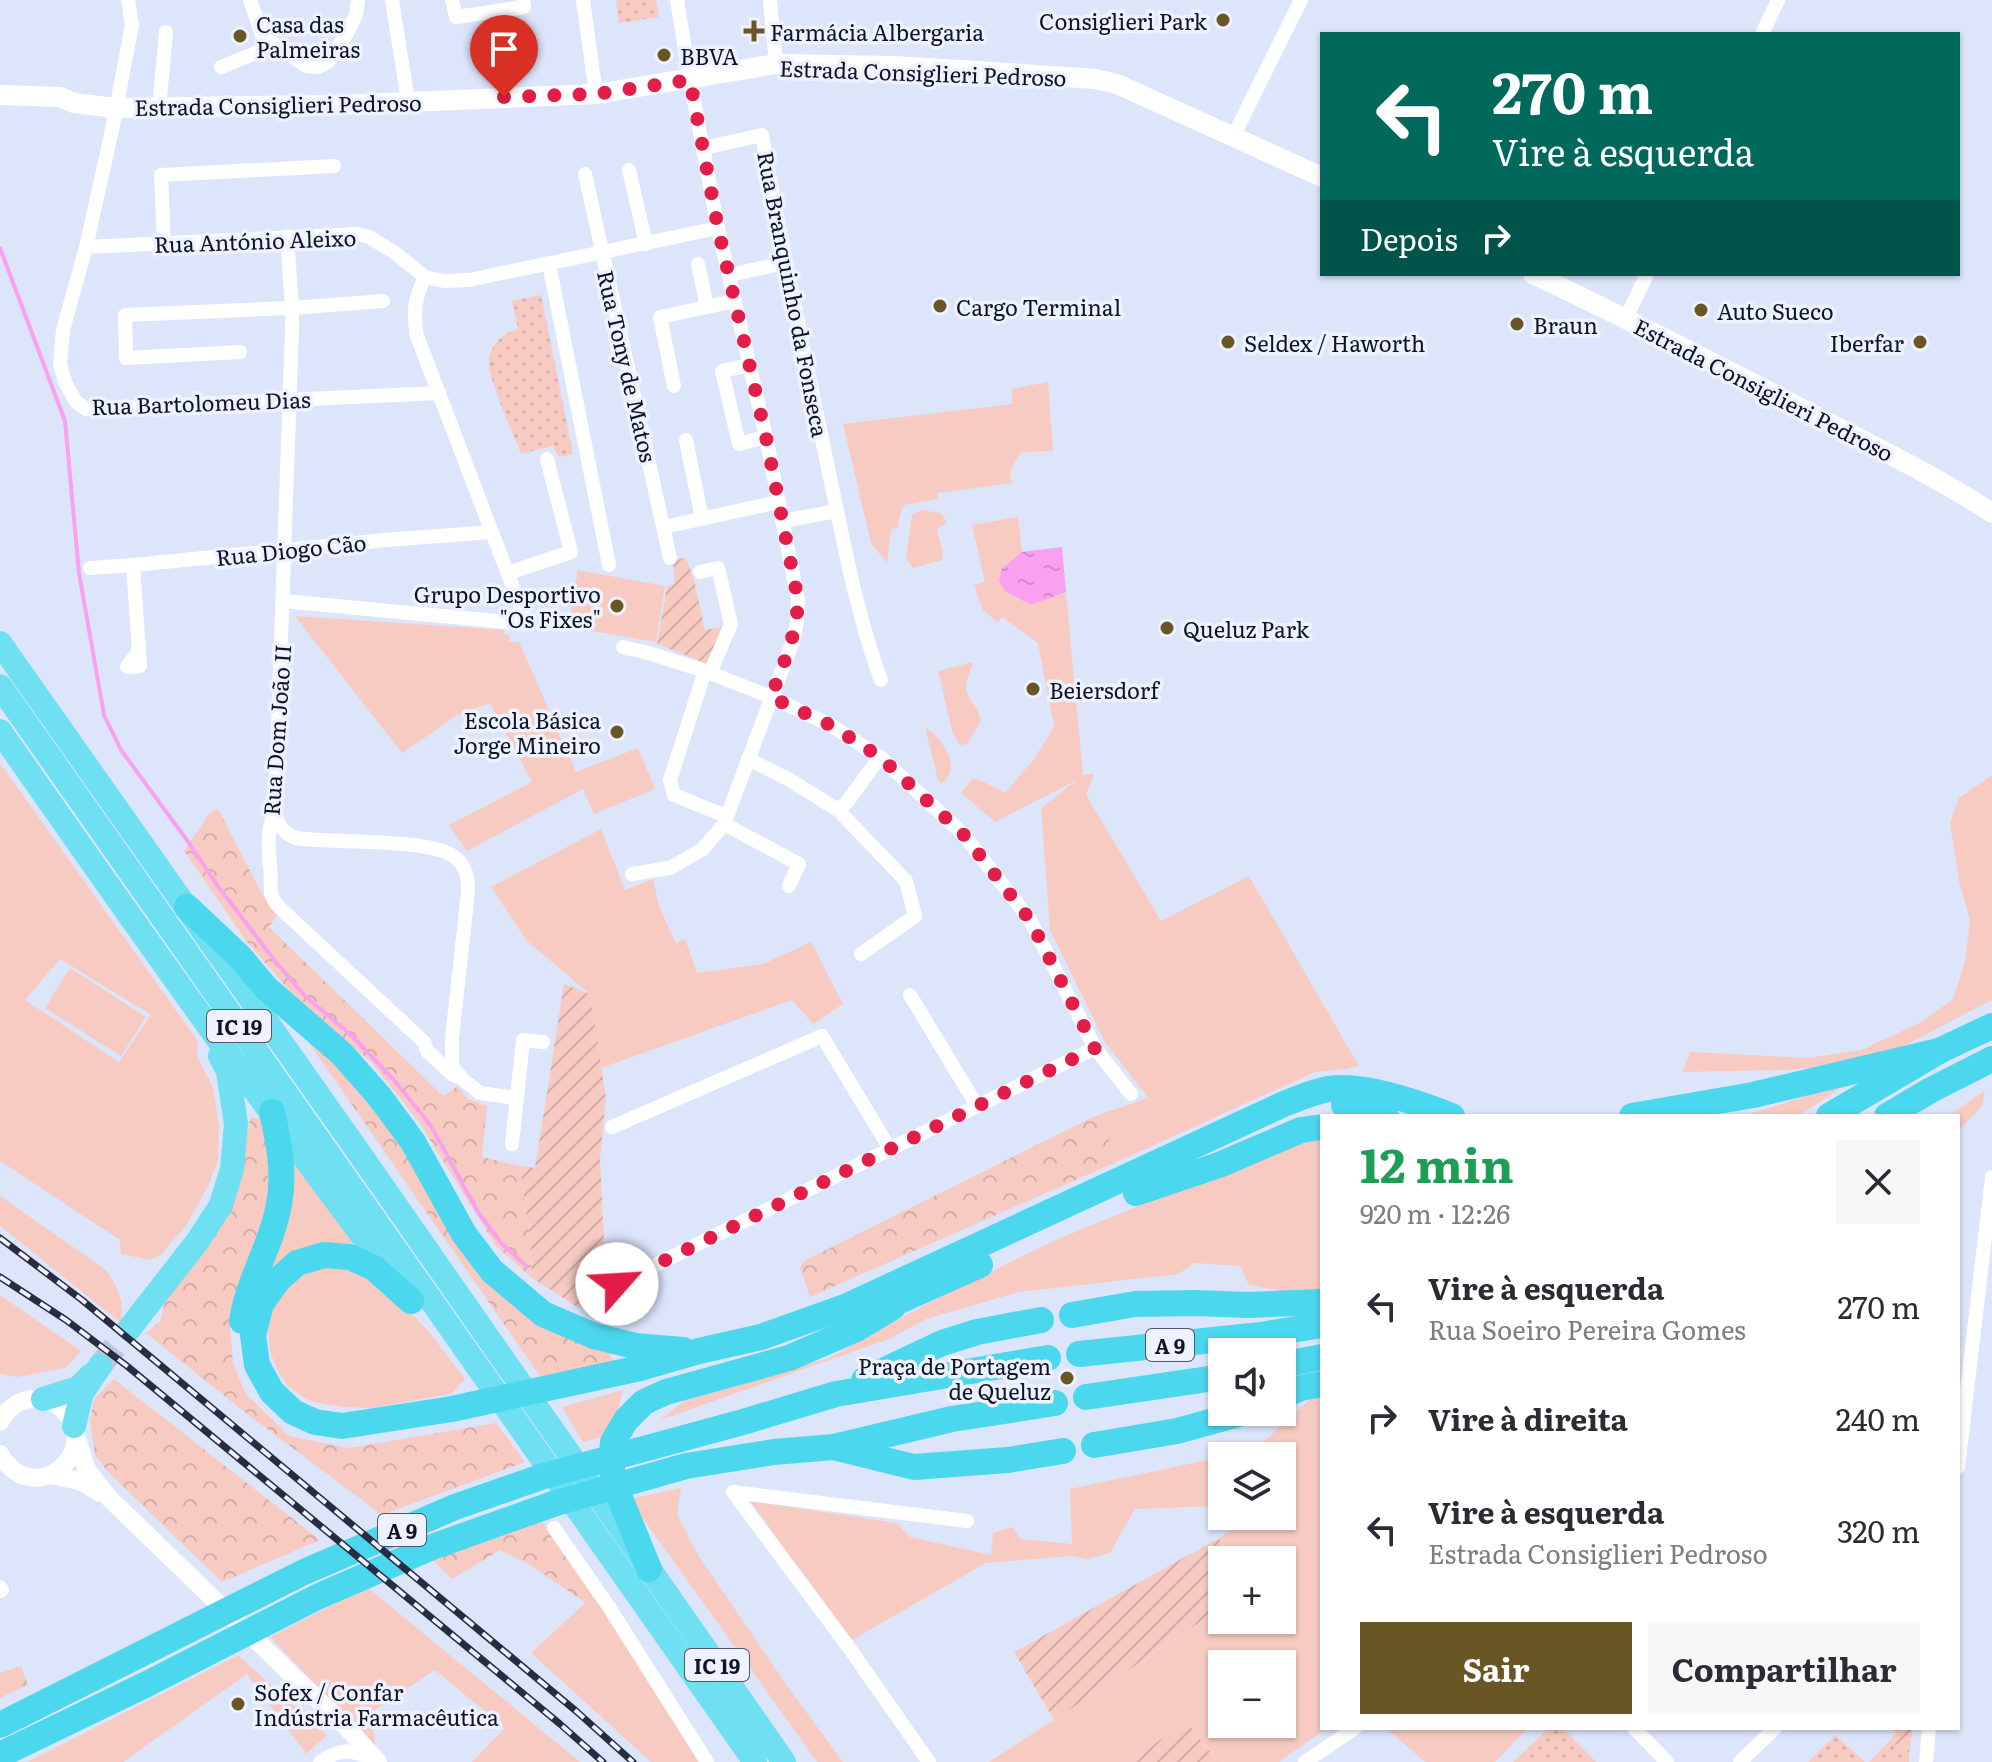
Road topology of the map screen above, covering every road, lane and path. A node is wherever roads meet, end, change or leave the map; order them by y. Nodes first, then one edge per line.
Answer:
1 (128, 0) edge
2 (250, 0) edge
3 (358, 0) edge
4 (392, 0) edge
5 (452, 0) edge
6 (523, 0) edge
7 (583, 0) edge
8 (677, 0) edge
9 (770, 0) edge
10 (1301, 0) edge
11 (1778, 0) edge
12 (166, 32) dead end
13 (1763, 32) edge
14 (275, 45) junction
15 (776, 64) junction
16 (221, 67) dead end
17 (690, 80) junction
18 (596, 94) junction
19 (0, 95) edge
20 (408, 101) junction
21 (74, 103) junction
22 (0, 107) edge
23 (116, 108) junction
24 (159, 108) junction
25 (1233, 137) junction
26 (704, 148) junction
27 (334, 166) dead end
28 (629, 170) dead end
29 (585, 174) dead end
30 (1320, 176) edge
31 (718, 228) junction
32 (287, 237) junction
33 (164, 243) junction
34 (646, 244) junction
35 (86, 247) junction
36 (603, 253) junction
37 (785, 263) junction
38 (549, 264) junction
39 (698, 264) dead end
40 (729, 275) junction
41 (1537, 276) edge
42 (1646, 276) edge
43 (425, 277) junction
44 (383, 301) dead end
45 (735, 301) junction
46 (707, 307) junction
47 (292, 308) junction
48 (1626, 318) junction
49 (240, 352) dead end
50 (749, 365) junction
51 (674, 386) dead end
52 (439, 393) junction
53 (290, 399) junction
54 (766, 437) junction
55 (686, 440) dead end
56 (547, 459) dead end
57 (778, 502) junction
58 (837, 511) junction
59 (1992, 513) edge
60 (702, 519) junction
61 (782, 521) junction
62 (664, 527) junction
63 (492, 532) junction
64 (284, 549) junction
65 (670, 558) dead end
66 (133, 565) junction
67 (609, 565) dead end
68 (90, 568) dead end
69 (700, 572) dead end
70 (508, 573) junction
71 (283, 601) junction
72 (0, 643) edge
73 (623, 647) dead end
74 (139, 650) dead end
75 (707, 672) junction
76 (881, 680) dead end
77 (0, 686) edge
78 (771, 697) junction
79 (0, 731) edge
80 (880, 757) junction
81 (748, 759) junction
82 (838, 810) junction
83 (275, 814) junction
84 (725, 820) junction
85 (296, 838) junction
86 (270, 866) junction
87 (632, 874) dead end
88 (789, 886) dead end
89 (187, 907) junction
90 (861, 954) dead end
91 (910, 995) dead end
92 (199, 1015) junction
93 (1992, 1026) edge
94 (452, 1038) junction
95 (424, 1042) junction
96 (543, 1042) dead end
97 (1095, 1048) junction
98 (1939, 1051) junction
99 (1992, 1059) edge
100 (461, 1078) junction
101 (1931, 1090) junction
102 (1131, 1094) dead end
103 (516, 1098) junction
104 (1384, 1105) edge
105 (977, 1106) junction
106 (272, 1112) junction
107 (1405, 1114) edge
108 (1447, 1114) edge
109 (1644, 1114) edge
110 (1832, 1114) edge
111 (1890, 1114) edge
112 (1910, 1114) edge
113 (612, 1127) dead end
114 (1320, 1127) edge
115 (512, 1144) dead end
116 (890, 1149) junction
117 (1992, 1177) edge
118 (1136, 1193) junction
119 (617, 1284) dead end
120 (911, 1298) junction
121 (411, 1301) junction
122 (1320, 1302) edge
123 (1072, 1315) dead end
124 (1041, 1320) dead end
125 (1320, 1325) edge
126 (129, 1328) tunnel mouth
127 (699, 1351) junction
128 (1079, 1354) dead end
129 (1320, 1357) edge
130 (1048, 1358) dead end
131 (1296, 1362) edge
132 (476, 1365) junction
133 (1208, 1379) edge
134 (1320, 1384) edge
135 (573, 1389) junction
136 (1296, 1390) edge
137 (0, 1394) edge
138 (836, 1394) junction
139 (1086, 1397) dead end
140 (32, 1400) junction
141 (1055, 1403) dead end
142 (453, 1415) junction
143 (0, 1422) edge
144 (1208, 1422) edge
145 (75, 1429) junction
146 (1094, 1445) dead end
147 (834, 1447) junction
148 (1960, 1450) edge
149 (1063, 1451) dead end
150 (2, 1462) edge
151 (51, 1475) junction
152 (110, 1499) junction
153 (967, 1521) dead end
154 (554, 1528) dead end
155 (649, 1569) junction
156 (0, 1725) edge
157 (1352, 1730) edge
158 (1636, 1730) edge
159 (1773, 1730) edge
160 (1929, 1730) edge
161 (0, 1755) edge
162 (320, 1762) edge
163 (378, 1762) edge
164 (707, 1762) edge
165 (755, 1762) edge
166 (784, 1762) edge
167 (929, 1762) edge
168 (1305, 1762) edge
169 (1667, 1762) edge
170 (1740, 1762) edge
171 (1926, 1762) edge

1 - 23 street, Rua Bartolomeu Dias
2 - 14 street
3 - 14 street
4 - 20 street
5 - 6 street
7 - 18 street
8 - 17 street
9 - 15 street
10 - 25 street
11 - 13 street
12 - 24 street
14 - 16 street
15 - 17 main road, Estrada Consiglieri Pedroso
15 - 25 main road, Estrada Consiglieri Pedroso
17 - 18 main road, Estrada Consiglieri Pedroso
17 - 26 street
18 - 20 main road, Estrada Consiglieri Pedroso
19 - 21 main road, Estrada Consiglieri Pedroso
20 - 24 main road, Estrada Consiglieri Pedroso
21 - 22 main road, Estrada Consiglieri Pedroso
21 - 23 main road, Estrada Consiglieri Pedroso
23 - 24 main road, Estrada Consiglieri Pedroso
23 - 35 street, Rua Bartolomeu Dias
25 - 30 main road, Estrada Consiglieri Pedroso
26 - 31 street
26 - 37 street, Rua Branquinho da Fonseca
27 - 33 street
28 - 34 street
29 - 36 street, Rua Tony de Matos
31 - 34 street
31 - 40 street
32 - 33 street, Rua António Aleixo
32 - 43 street, Rua António Aleixo
32 - 47 street, Rua Dom João II
33 - 35 street, Rua António Aleixo
34 - 36 street
35 - 53 street, Rua Bartolomeu Dias
36 - 38 street
36 - 62 street, Rua Tony de Matos
37 - 40 street
37 - 58 street, Rua Branquinho da Fonseca
38 - 43 street
38 - 67 street
39 - 46 street
40 - 45 street
41 - 48 main road, Estrada Consiglieri Pedroso
42 - 48 street
43 - 52 street
44 - 47 street
45 - 46 street
45 - 50 street
46 - 51 street
47 - 49 street
47 - 53 street, Rua Dom João II
48 - 59 main road, Estrada Consiglieri Pedroso
50 - 54 street
50 - 54 street
52 - 53 street, Rua Bartolomeu Dias
52 - 63 street
53 - 64 street, Rua Dom João II
54 - 57 street
55 - 60 street
56 - 70 street
57 - 60 street
57 - 61 street
58 - 61 street
58 - 76 street, Rua Branquinho da Fonseca
60 - 62 street
61 - 78 street
62 - 65 street, Rua Tony de Matos
63 - 64 street, Rua Diogo Cão
63 - 70 street
64 - 66 street, Rua Diogo Cão
64 - 71 street, Rua Dom João II
66 - 68 street, Rua Diogo Cão
66 - 74 street
69 - 75 street
70 - 71 street
71 - 83 street, Rua Dom João II
72 - 89 highway, IC 19
73 - 75 street
75 - 78 street
75 - 84 street
77 - 132 highway, IC 19
78 - 80 street
78 - 81 street
79 - 92 highway
80 - 82 street
80 - 97 street
81 - 82 street
81 - 84 street
82 - 90 street
83 - 85 street
83 - 86 street, Rua Dom João II
84 - 87 street
84 - 88 street
85 - 86 street
85 - 94 street
86 - 95 street, Rua Dom João II
89 - 127 highway
89 - 155 highway, IC 19
91 - 105 street
92 - 106 highway
92 - 126 highway
93 - 98 highway
94 - 95 street
94 - 100 street
95 - 100 street, Rua Dom João II
96 - 103 street
97 - 102 street
97 - 105 street
98 - 109 highway
98 - 110 highway
99 - 101 highway
100 - 103 street, Rua Dom João II
101 - 111 highway
101 - 112 highway
103 - 115 street
104 - 107 highway
104 - 108 highway
104 - 118 highway
104 - 127 highway
105 - 116 street
106 - 121 highway
106 - 142 highway
113 - 116 street
114 - 118 highway
116 - 119 street
117 - 148 street
118 - 120 highway
120 - 135 highway
120 - 155 highway
121 - 132 highway
121 - 142 highway
122 - 123 highway
124 - 138 highway
125 - 128 highway, A 9
127 - 135 highway
129 - 131 highway
130 - 138 highway, A 9
132 - 165 highway, IC 19
133 - 139 highway, A 9
134 - 136 highway
135 - 142 highway
137 - 140 street
138 - 156 highway, A 9
140 - 143 street
140 - 145 street
140 - 145 highway
141 - 147 highway, A 9
144 - 146 highway
145 - 151 street
145 - 152 street
147 - 149 highway
147 - 161 highway, A 9
150 - 151 street
151 - 152 street
152 - 163 street
153 - 167 street
154 - 164 street
155 - 166 highway, IC 19
157 - 168 street
158 - 169 street
159 - 170 street
160 - 171 street
162 - 163 street

